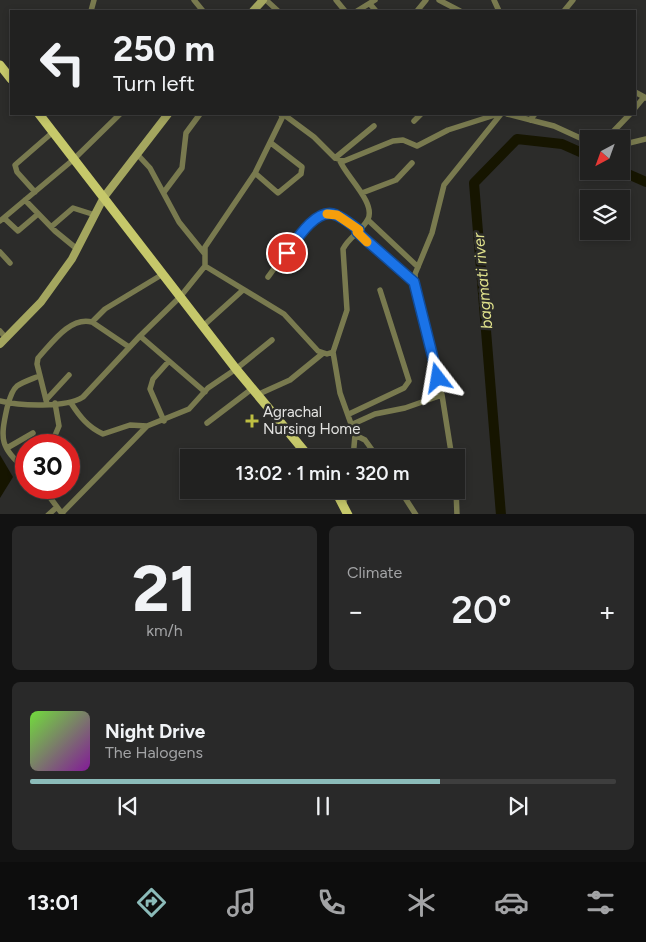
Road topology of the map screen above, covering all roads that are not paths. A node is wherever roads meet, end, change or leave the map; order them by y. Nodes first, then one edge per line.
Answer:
1 (265, 0) edge
2 (336, 0) edge
3 (426, 0) edge
4 (439, 0) edge
5 (573, 0) edge
6 (373, 2) edge
7 (253, 10) edge
8 (277, 10) edge
9 (344, 10) edge
10 (359, 10) edge
11 (418, 10) edge
12 (458, 10) edge
13 (565, 10) edge
14 (0, 65) edge
15 (10, 78) edge
16 (645, 97) edge
17 (636, 107) edge
18 (40, 115) edge
19 (119, 115) edge
20 (167, 115) edge
21 (199, 115) edge
22 (282, 115) edge
23 (283, 115) edge
24 (420, 115) edge
25 (499, 115) edge
26 (511, 115) edge
27 (534, 115) edge
28 (629, 115) edge
29 (488, 116) edge
30 (414, 120) dead end
31 (530, 120) junction
32 (374, 126) dead end
33 (615, 130) edge
34 (53, 132) junction
35 (580, 138) edge
36 (646, 140) edge
37 (271, 143) junction
38 (630, 143) edge
39 (137, 154) junction
40 (74, 159) junction
41 (338, 159) junction
42 (412, 163) dead end
43 (255, 173) junction
44 (35, 192) junction
45 (164, 192) junction
46 (362, 193) junction
47 (104, 197) junction
48 (25, 200) junction
49 (38, 214) junction
50 (95, 214) junction
51 (2, 220) edge
52 (368, 220) junction
53 (51, 227) junction
54 (358, 231) junction
55 (77, 249) junction
56 (0, 252) edge
57 (204, 253) junction
58 (10, 263) dead end
59 (204, 266) junction
60 (418, 267) junction
61 (163, 274) junction
62 (268, 277) dead end
63 (414, 282) junction
64 (243, 290) junction
65 (380, 290) dead end
66 (180, 297) junction
67 (92, 322) junction
68 (203, 326) junction
69 (0, 331) edge
70 (140, 336) junction
71 (6, 338) junction
72 (272, 340) dead end
73 (0, 344) edge
74 (129, 348) junction
75 (332, 352) junction
76 (322, 354) junction
77 (169, 361) junction
78 (236, 369) junction
79 (69, 375) dead end
80 (39, 376) junction
81 (256, 391) junction
82 (205, 392) junction
83 (442, 395) junction
84 (0, 400) edge
85 (46, 402) junction
86 (8, 403) junction
87 (55, 403) junction
88 (72, 403) junction
89 (348, 414) junction
90 (164, 421) junction
91 (207, 423) dead end
92 (353, 424) junction
93 (147, 426) junction
94 (33, 433) dead end
95 (56, 434) edge
96 (355, 435) junction
97 (7, 448) junction
98 (303, 449) edge
99 (354, 449) edge
100 (372, 449) edge
101 (451, 449) edge
102 (15, 460) edge
103 (51, 499) edge
104 (342, 499) edge
105 (345, 499) edge
106 (406, 499) edge
107 (456, 499) edge
108 (344, 503) junction
109 (57, 507) junction
110 (48, 514) edge
111 (63, 514) edge
112 (348, 514) edge
113 (416, 514) edge
114 (457, 514) edge

1 - 7 street
1 - 8 street
2 - 9 street
3 - 11 street
4 - 12 street
5 - 13 street
6 - 10 street
14 - 15 main road
16 - 17 street
18 - 34 main road
19 - 40 street
20 - 39 street
21 - 45 street
22 - 37 street
23 - 41 street
24 - 30 street
25 - 60 street
26 - 31 street
27 - 31 street
28 - 33 street
29 - 41 street
31 - 35 street
32 - 41 street
34 - 40 main road
34 - 44 street
36 - 38 street
37 - 43 street
37 - 43 street
39 - 45 street
39 - 47 street
40 - 44 street
40 - 47 main road
41 - 46 street
42 - 46 street
43 - 57 street
44 - 48 street
45 - 57 street
46 - 52 street
47 - 50 street
47 - 61 main road
48 - 49 street
48 - 51 street
49 - 51 street
49 - 53 street
50 - 53 street
50 - 55 street
52 - 54 street
52 - 60 street
53 - 55 street
54 - 62 street
54 - 63 street
54 - 75 street
55 - 71 street
56 - 58 street
57 - 59 street
59 - 64 street
59 - 66 street
60 - 63 street
61 - 66 main road
61 - 67 street
63 - 83 street
64 - 68 street
64 - 76 street
65 - 89 street
66 - 68 main road
66 - 70 street
67 - 74 street
67 - 80 street
68 - 78 main road
69 - 71 street
70 - 74 street
70 - 77 street
71 - 73 street
72 - 78 street
74 - 88 street
75 - 76 street
75 - 89 street
76 - 81 street
77 - 82 street
77 - 90 street
78 - 81 main road
78 - 82 street
79 - 85 street
80 - 85 street
80 - 86 street
81 - 91 street
81 - 98 main road
82 - 90 street
83 - 92 street
83 - 101 street
84 - 86 street
85 - 86 street
85 - 87 street
86 - 97 street
87 - 88 street
87 - 95 street
88 - 93 street
89 - 92 street
90 - 93 street
92 - 96 street
93 - 111 street
94 - 97 street
96 - 99 street
96 - 100 street
97 - 102 street
103 - 109 street
104 - 108 main road
105 - 108 street
106 - 113 street
107 - 114 street
108 - 112 main road
109 - 110 street
109 - 111 street

